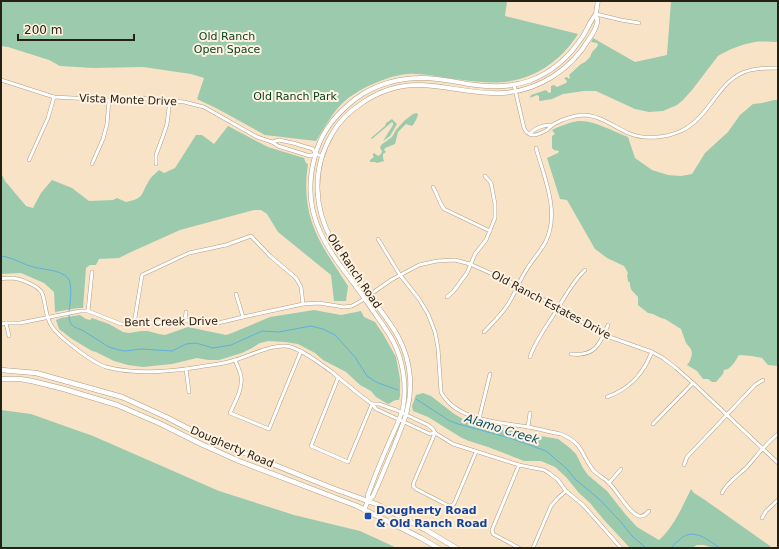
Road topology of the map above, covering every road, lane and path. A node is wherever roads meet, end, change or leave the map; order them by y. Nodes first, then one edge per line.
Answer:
1 (598, 1) edge
2 (596, 14) junction
3 (639, 23) dead end
4 (778, 68) edge
5 (1, 80) edge
6 (514, 85) junction
7 (515, 91) junction
8 (54, 98) junction
9 (108, 100) junction
10 (170, 100) junction
11 (272, 142) junction
12 (536, 148) dead end
13 (315, 154) junction
14 (322, 156) junction
15 (29, 160) dead end
16 (92, 164) dead end
17 (156, 164) dead end
18 (485, 176) dead end
19 (433, 187) dead end
20 (490, 232) junction
21 (378, 239) dead end
22 (470, 264) junction
23 (585, 270) dead end
24 (92, 272) dead end
25 (400, 276) junction
26 (1, 278) edge
27 (519, 286) junction
28 (236, 294) dead end
29 (370, 295) junction
30 (447, 297) dead end
31 (365, 298) junction
32 (304, 304) junction
33 (558, 308) junction
34 (88, 311) junction
35 (186, 312) dead end
36 (243, 316) junction
37 (47, 318) junction
38 (185, 320) junction
39 (6, 323) junction
40 (1, 324) edge
41 (134, 324) junction
42 (608, 325) dead end
43 (484, 332) dead end
44 (604, 335) junction
45 (9, 336) dead end
46 (301, 351) junction
47 (652, 352) junction
48 (571, 354) dead end
49 (530, 358) dead end
50 (235, 360) junction
51 (186, 369) junction
52 (1, 370) edge
53 (490, 374) dead end
54 (338, 378) junction
55 (1, 379) edge
56 (763, 380) dead end
57 (693, 383) junction
58 (190, 392) dead end
59 (607, 397) dead end
60 (372, 404) junction
61 (401, 413) junction
62 (530, 413) dead end
63 (406, 415) junction
64 (726, 415) junction
65 (398, 419) junction
66 (479, 419) junction
67 (404, 422) junction
68 (653, 424) dead end
69 (528, 427) junction
70 (435, 433) junction
71 (778, 434) edge
72 (763, 448) junction
73 (476, 452) junction
74 (778, 463) edge
75 (519, 465) junction
76 (684, 465) dead end
77 (621, 469) dead end
78 (609, 482) junction
79 (566, 491) junction
80 (722, 493) dead end
81 (778, 500) edge
82 (368, 501) junction
83 (364, 510) junction
84 (649, 511) dead end
85 (762, 518) dead end
86 (438, 548) edge
87 (456, 548) edge
88 (519, 548) edge
89 (533, 548) edge
90 (621, 548) edge

1 - 2 street, Old Ranch Road
2 - 3 street
2 - 6 street, Old Ranch Road
2 - 7 street, Old Ranch Road
4 - 7 street
5 - 8 street, Vista Monte Drive
6 - 7 street
6 - 13 street, Old Ranch Road
7 - 14 street, Old Ranch Road
8 - 9 street, Vista Monte Drive
8 - 15 street
9 - 10 street, Vista Monte Drive
9 - 16 street
10 - 11 street, Vista Monte Drive
10 - 17 street
11 - 13 street, Vista Monte Drive
11 - 13 street, Vista Monte Drive
12 - 27 street
13 - 14 street, Vista Monte Drive
13 - 31 street, Old Ranch Road
14 - 29 street, Old Ranch Road
18 - 20 street
19 - 20 street
20 - 22 street
21 - 25 street
22 - 25 street, Old Ranch Estates Drive
22 - 27 street, Old Ranch Estates Drive
22 - 30 street
23 - 33 street
24 - 34 street
25 - 29 street, Old Ranch Estates Drive
25 - 66 street
26 - 37 street
27 - 33 street, Old Ranch Estates Drive
27 - 43 street
28 - 36 street
29 - 31 street, Old Ranch Estates Drive
29 - 63 street, Old Ranch Road
31 - 32 street, Bent Creek Drive
31 - 61 street, Old Ranch Road
32 - 36 street, Bent Creek Drive
32 - 41 street
33 - 44 street, Old Ranch Estates Drive
33 - 49 street
34 - 37 street, Bent Creek Drive
34 - 41 street, Bent Creek Drive
35 - 38 street
36 - 38 street, Bent Creek Drive
37 - 39 street, Bent Creek Drive
37 - 51 street
38 - 41 street, Bent Creek Drive
39 - 40 street, Bent Creek Drive
39 - 45 street
42 - 44 street
44 - 47 street, Old Ranch Estates Drive
44 - 48 street
46 - 50 street
46 - 50 street
46 - 54 street
47 - 57 street, Old Ranch Estates Drive
47 - 59 street
50 - 51 street
51 - 58 street
52 - 82 main road, Dougherty Road
53 - 66 street
54 - 60 street
54 - 60 street
55 - 83 main road, Dougherty Road
56 - 64 street
57 - 64 street, Old Ranch Estates Drive
57 - 68 street
60 - 61 street
60 - 65 street
61 - 63 street
61 - 65 street, Old Ranch Road
62 - 69 street
63 - 67 street, Old Ranch Road
63 - 70 street
64 - 72 street, Old Ranch Estates Drive
64 - 76 street
65 - 67 street
65 - 82 street, Old Ranch Road
66 - 69 street
67 - 70 street
67 - 82 street, Old Ranch Road
69 - 78 street
70 - 73 street
70 - 73 street
71 - 72 street
72 - 74 street, Old Ranch Estates Drive
72 - 80 street
73 - 75 street
75 - 79 street
75 - 88 street
77 - 78 street
78 - 84 street
79 - 89 street
79 - 90 street
81 - 85 street
82 - 83 street, Old Ranch Road
82 - 87 main road, Dougherty Road
83 - 86 main road, Dougherty Road

